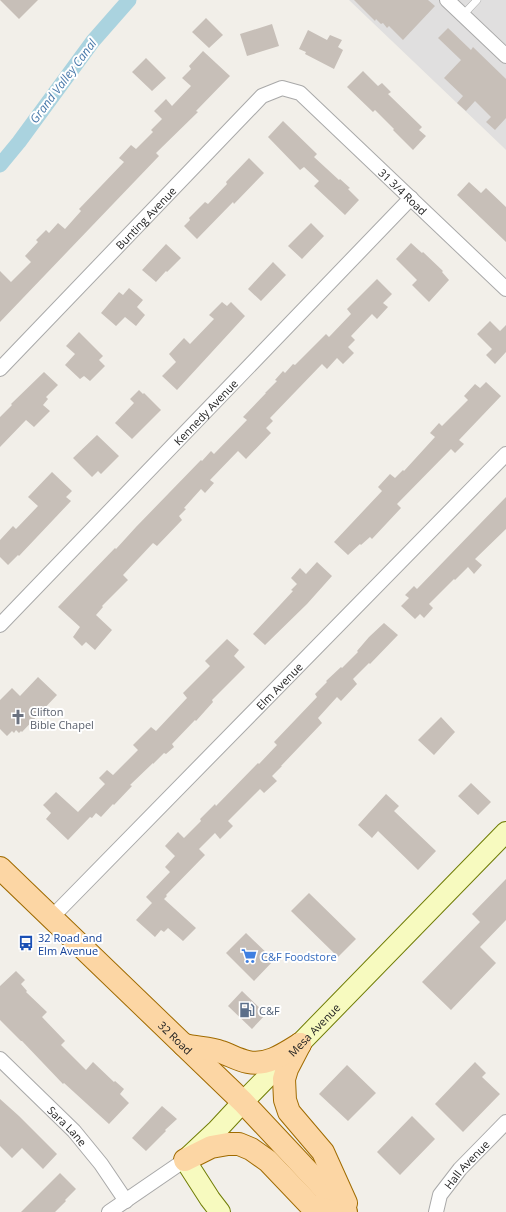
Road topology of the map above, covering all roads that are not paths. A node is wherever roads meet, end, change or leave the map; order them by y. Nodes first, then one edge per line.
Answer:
1 (447, 0) edge
2 (477, 0) edge
3 (463, 15) junction
4 (506, 56) edge
5 (300, 93) joint
6 (411, 198) junction
7 (506, 289) edge
8 (0, 369) edge
9 (506, 454) edge
10 (0, 625) edge
11 (506, 832) edge
12 (0, 868) edge
13 (52, 917) junction
14 (300, 1044) junction
15 (184, 1045) junction
16 (0, 1059) edge
17 (243, 1102) junction
18 (506, 1122) edge
19 (185, 1160) junction
20 (126, 1200) junction
21 (110, 1212) edge
22 (220, 1212) edge
23 (332, 1212) edge
24 (346, 1212) edge
25 (349, 1212) edge
26 (436, 1212) edge

1 - 3 street
2 - 3 lane
3 - 4 street
5 - 6 street, 31 3/4 Road
5 - 8 street, Bunting Avenue
6 - 7 street, 31 3/4 Road
6 - 10 street, Kennedy Avenue
9 - 13 street, Elm Avenue
11 - 14 street, Mesa Avenue
12 - 13 main road, 32 Road
13 - 15 main road, 32 Road
14 - 15 main road
14 - 17 street, Mesa Avenue
14 - 25 main road
15 - 17 main road, 32 Road
16 - 20 street, Sara Lane
17 - 19 street, Mesa Avenue
17 - 24 main road, 32 Road
18 - 26 street, Hall Avenue
19 - 20 street, Mesa Avenue
19 - 22 street
19 - 23 main road
20 - 21 street, Mesa Avenue

